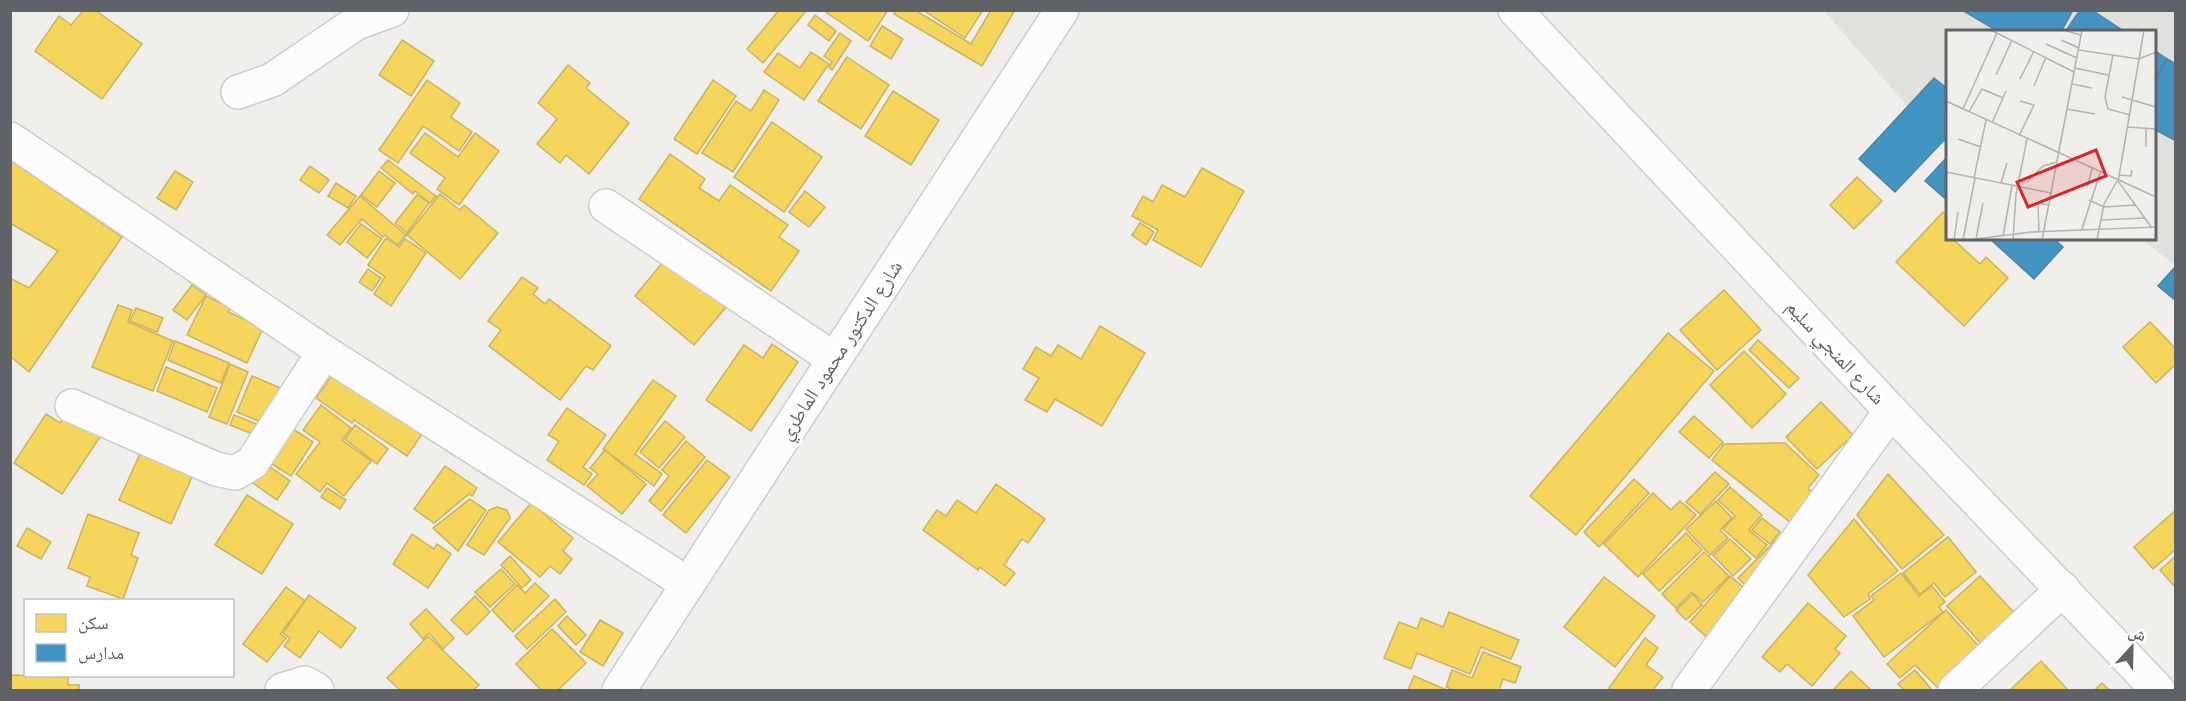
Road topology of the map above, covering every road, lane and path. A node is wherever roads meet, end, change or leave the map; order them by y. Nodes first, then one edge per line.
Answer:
1 (392, 10) edge
2 (1062, 10) edge
3 (1515, 10) edge
4 (238, 92) dead end
5 (10, 139) edge
6 (606, 206) dead end
7 (324, 352) junction
8 (834, 359) junction
9 (72, 406) dead end
10 (1891, 411) junction
11 (688, 584) junction
12 (2062, 588) junction
13 (282, 690) edge
14 (317, 690) edge
15 (619, 690) edge
16 (1689, 690) edge
17 (1955, 690) edge
18 (2158, 690) edge

1 - 4 street
2 - 8 street, شارع الدكتور محمود الماطري
3 - 10 street, شارع المنجي سليم
5 - 7 street
6 - 8 street
7 - 9 street
7 - 11 street
8 - 11 street, شارع الدكتور محمود الماطري
10 - 12 street, شارع المنجي سليم
10 - 16 street
11 - 15 street, شارع الدكتور محمود الماطري
12 - 17 street
12 - 18 street, شارع المنجي سليم
13 - 14 street

